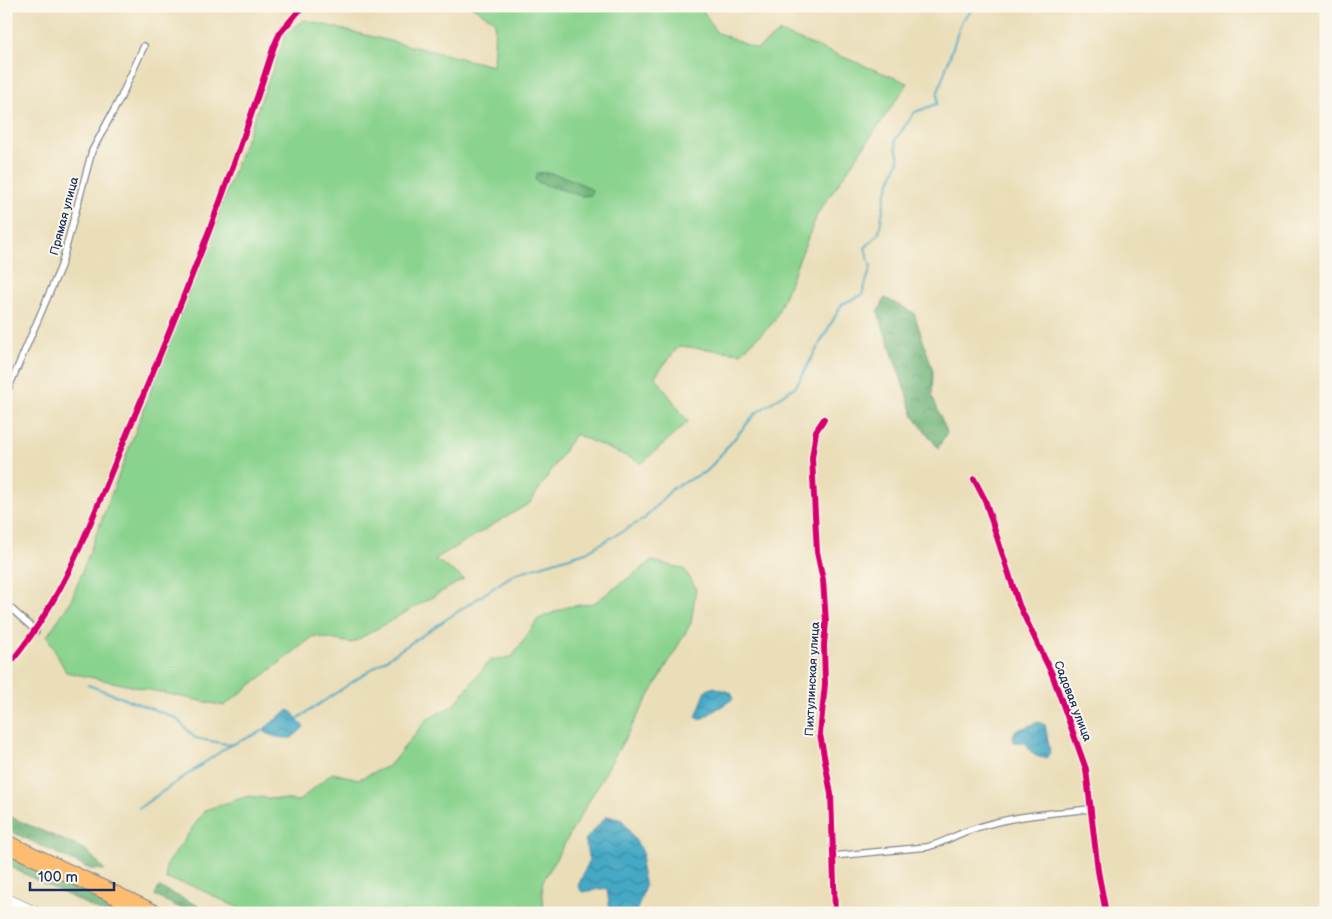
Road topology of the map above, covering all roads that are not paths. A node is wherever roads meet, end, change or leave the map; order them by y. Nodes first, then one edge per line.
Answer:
1 (303, 6) edge
2 (144, 46) dead end
3 (6, 394) edge
4 (824, 419) dead end
5 (974, 479) dead end
6 (6, 604) edge
7 (36, 631) junction
8 (6, 668) edge
9 (1091, 809) junction
10 (6, 839) edge
11 (6, 848) edge
12 (832, 856) junction
13 (6, 897) edge
14 (6, 903) edge
15 (26, 913) edge
16 (40, 913) edge
17 (144, 913) edge
18 (163, 913) edge
19 (835, 913) edge
20 (1106, 913) edge

1 - 7 street
2 - 3 street, Прямая улица
4 - 12 street, Пихтулинская улица
5 - 9 street, Садовая улица
6 - 7 street
7 - 8 street
9 - 12 street
9 - 20 street, Садовая улица
10 - 18 main road
11 - 17 main road
12 - 19 street, Пихтулинская улица
13 - 16 street
14 - 15 street

